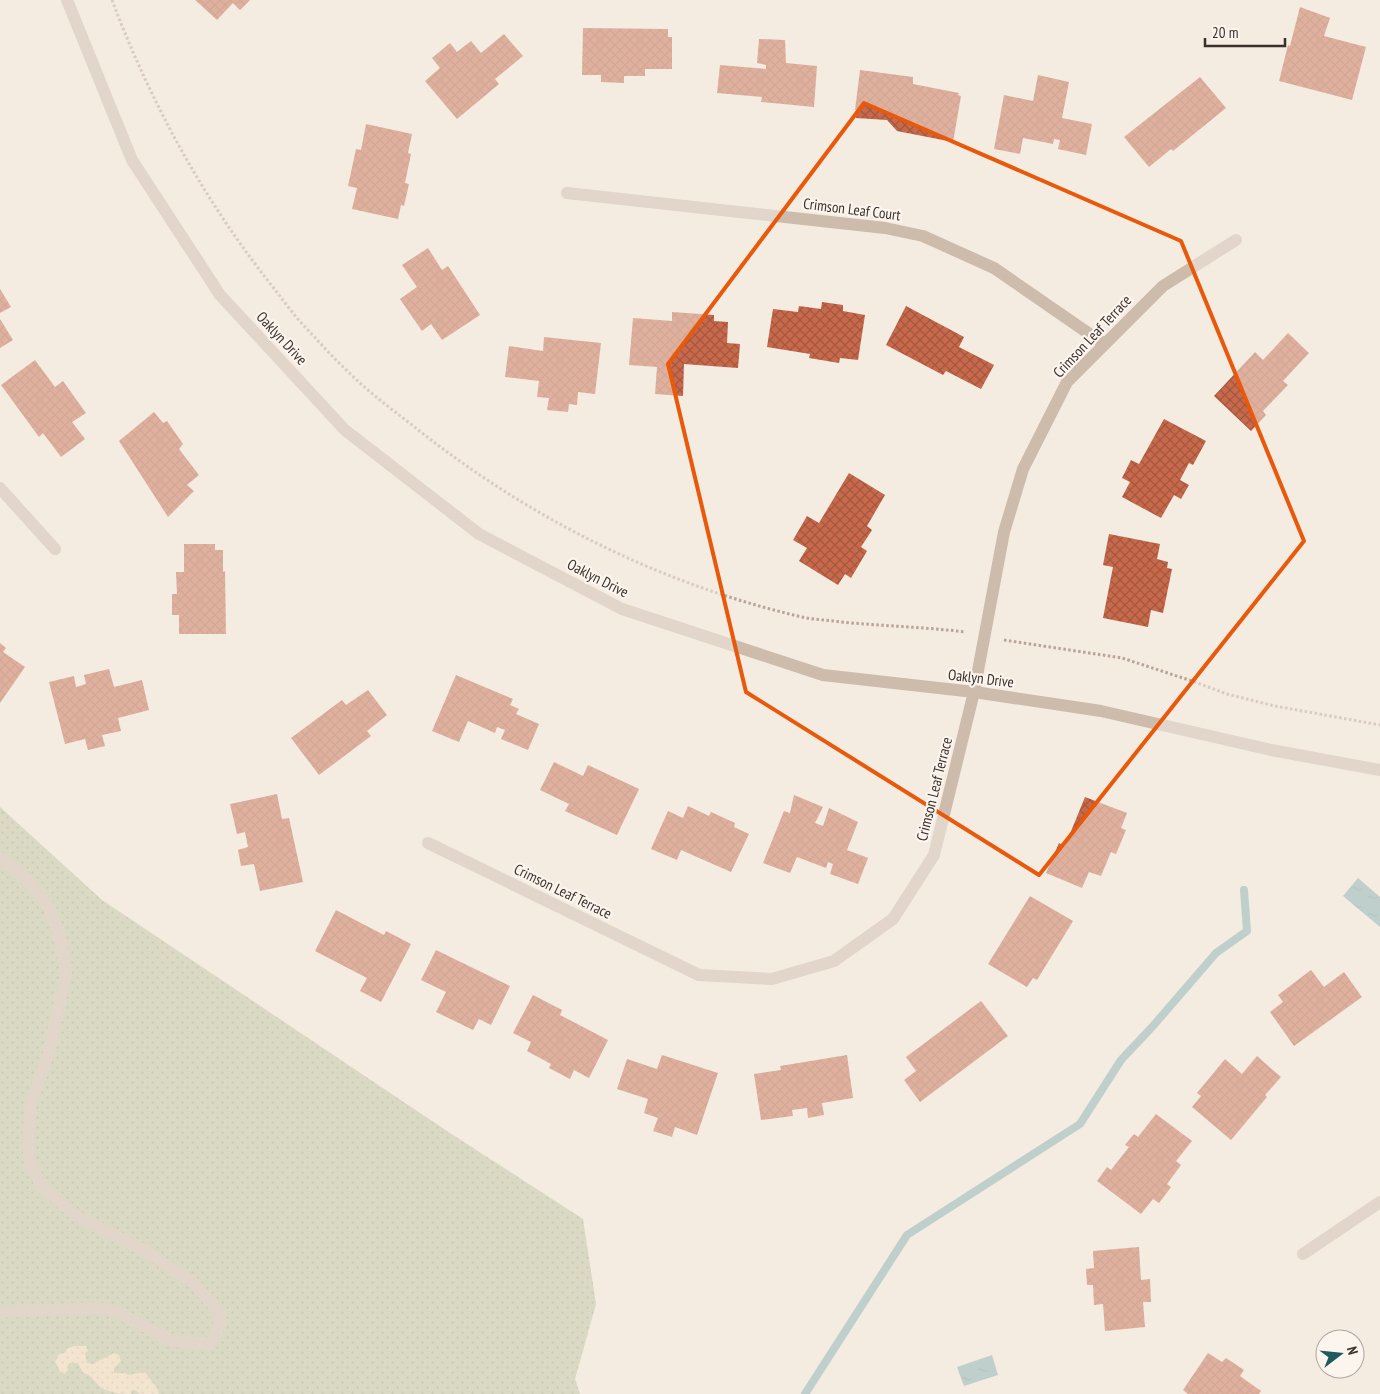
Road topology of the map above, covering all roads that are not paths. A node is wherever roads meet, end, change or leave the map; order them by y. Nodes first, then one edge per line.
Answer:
1 (67, 0) edge
2 (566, 193) dead end
3 (1236, 240) dead end
4 (1104, 344) junction
5 (0, 488) edge
6 (55, 549) dead end
7 (974, 692) junction
8 (1380, 770) edge
9 (428, 843) dead end
10 (0, 857) edge
11 (1380, 1202) edge
12 (1302, 1254) dead end
13 (0, 1312) edge

1 - 7 street, Oaklyn Drive
2 - 4 street, Crimson Leaf Court
3 - 4 street, Crimson Leaf Terrace
4 - 7 street, Crimson Leaf Terrace
5 - 6 street
7 - 8 street, Oaklyn Drive
7 - 9 street, Crimson Leaf Terrace
10 - 13 street
11 - 12 street

